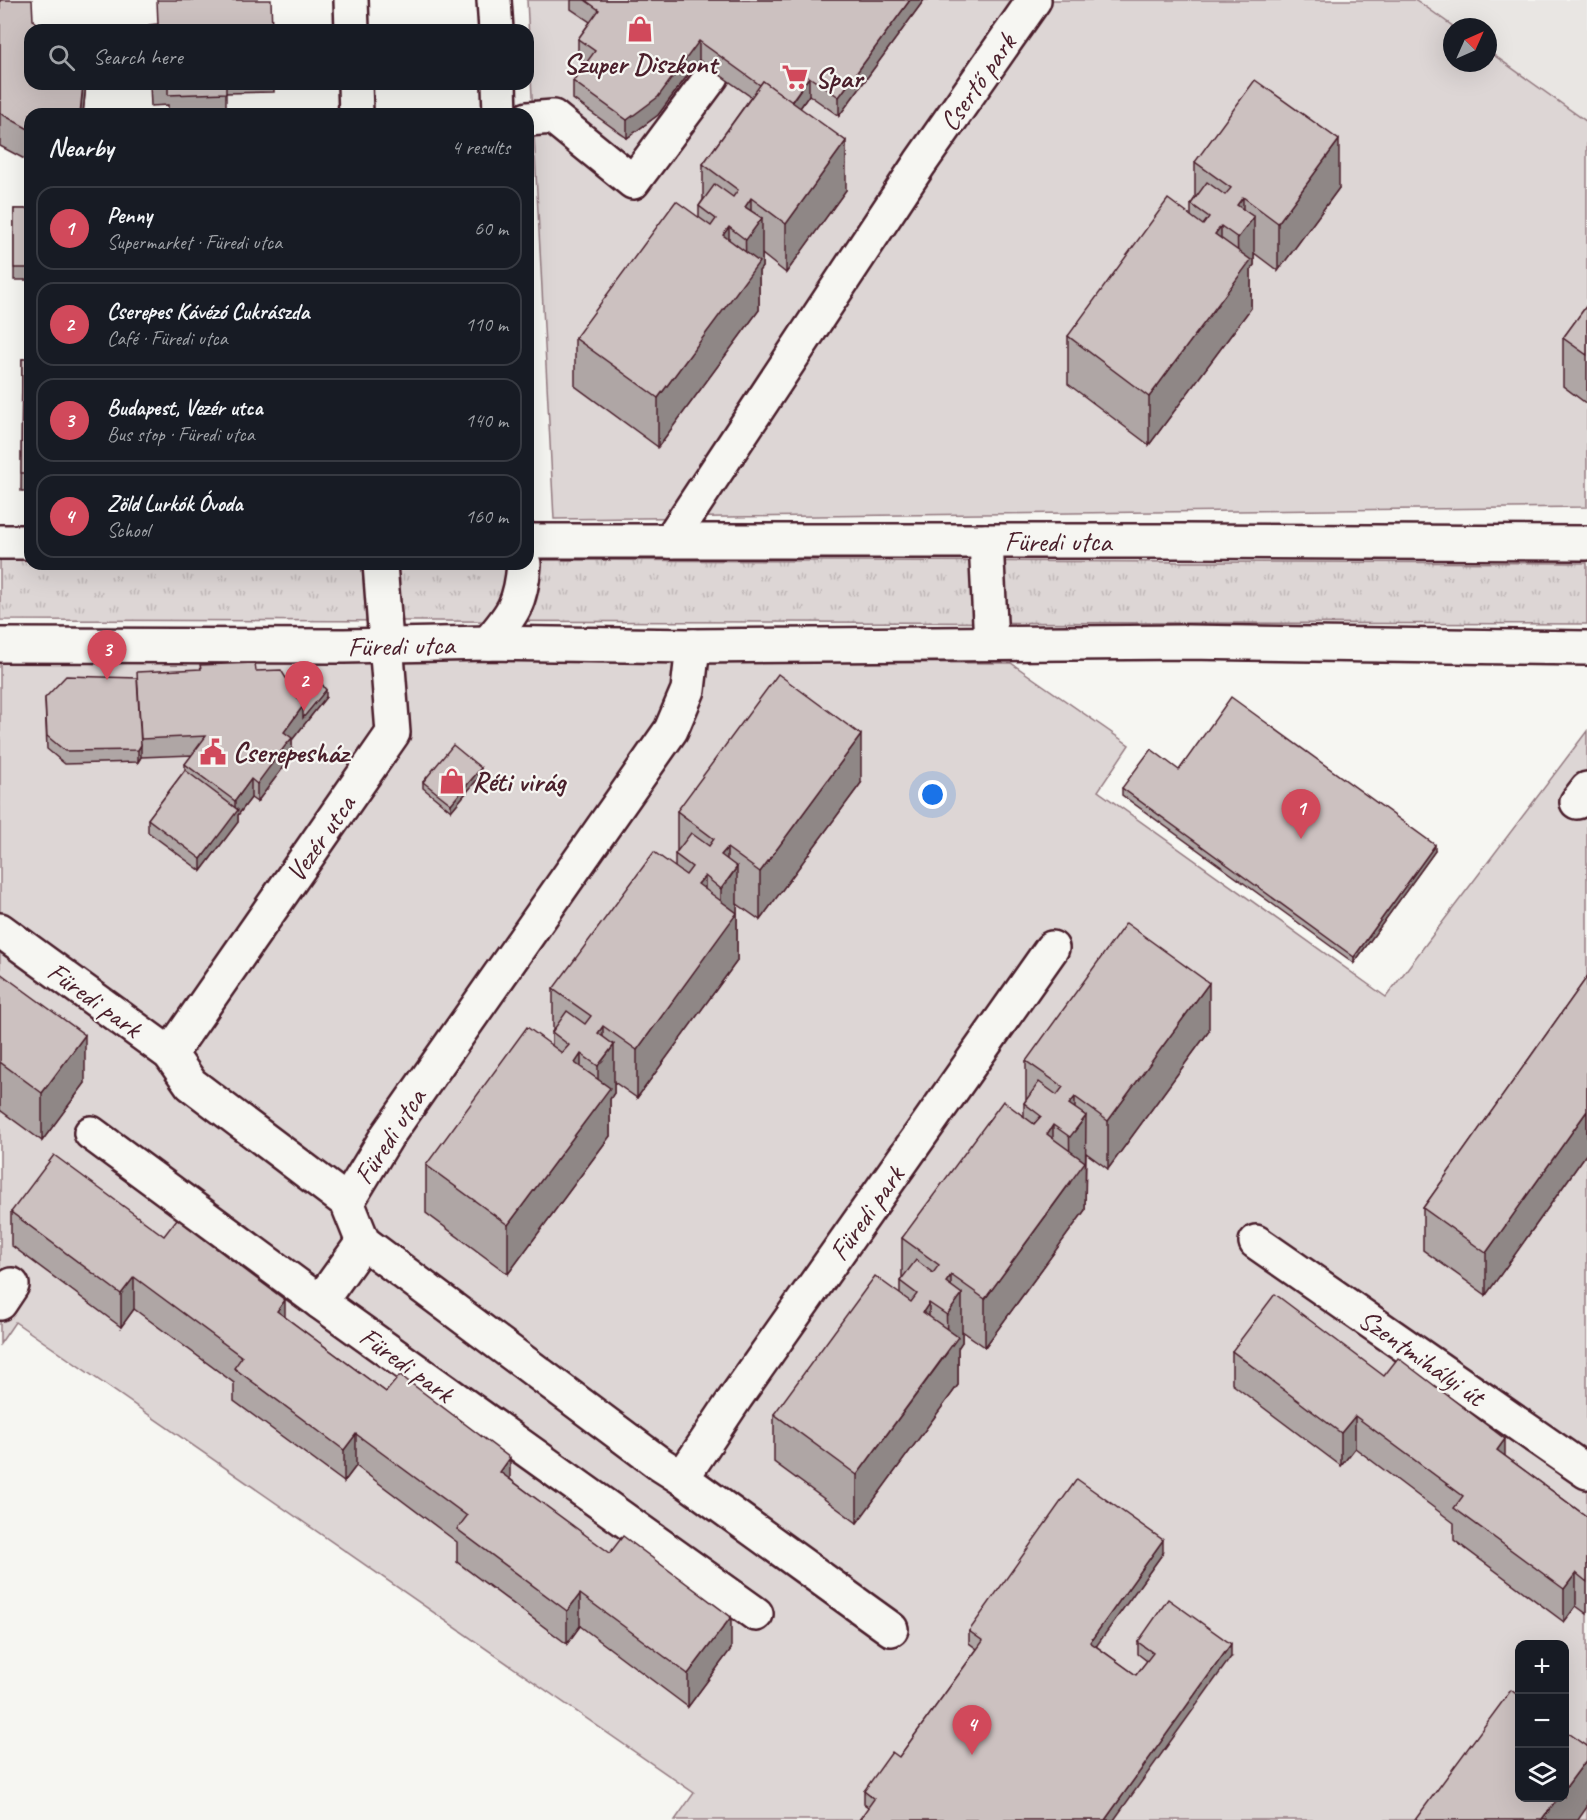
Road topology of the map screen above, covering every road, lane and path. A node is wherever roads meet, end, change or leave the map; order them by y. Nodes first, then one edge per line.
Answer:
1 (351, 0) edge
2 (494, 0) edge
3 (1034, 0) edge
4 (352, 24) edge
5 (496, 24) edge
6 (712, 76) edge
7 (355, 90) edge
8 (499, 90) edge
9 (356, 108) edge
10 (500, 108) edge
11 (534, 119) edge
12 (986, 540) junction
13 (534, 541) edge
14 (670, 541) junction
15 (0, 542) edge
16 (24, 542) edge
17 (1587, 543) edge
18 (381, 570) edge
19 (523, 570) edge
20 (488, 643) junction
21 (991, 643) junction
22 (0, 645) edge
23 (387, 645) junction
24 (693, 646) junction
25 (1587, 648) edge
26 (0, 930) edge
27 (1052, 948) dead end
28 (170, 1053) junction
29 (91, 1132) dead end
30 (347, 1202) junction
31 (363, 1242) junction
32 (1256, 1242) dead end
33 (320, 1302) junction
34 (1587, 1472) edge
35 (682, 1478) junction
36 (756, 1614) dead end
37 (891, 1629) dead end

1 - 4 main road
2 - 5 main road
3 - 14 main road, Csertő park
6 - 11 main road
7 - 9 main road
8 - 10 main road
12 - 14 main road, Füredi utca
12 - 17 main road, Füredi utca
12 - 21 main road
13 - 14 main road, Füredi utca
15 - 16 main road
18 - 23 main road, Vezér utca
19 - 20 main road
20 - 23 main road, Füredi utca
20 - 24 main road, Füredi utca
21 - 24 main road, Füredi utca
21 - 25 main road, Füredi utca
22 - 23 main road, Füredi utca
23 - 28 main road, Vezér utca
24 - 30 main road, Füredi utca
26 - 28 main road, Füredi park
27 - 35 main road, Füredi park
28 - 30 main road, Füredi park
29 - 33 main road, Füredi park
30 - 31 main road
31 - 33 main road
31 - 35 main road
32 - 34 main road, Szentmihályi út
33 - 36 main road, Füredi park
35 - 37 main road

